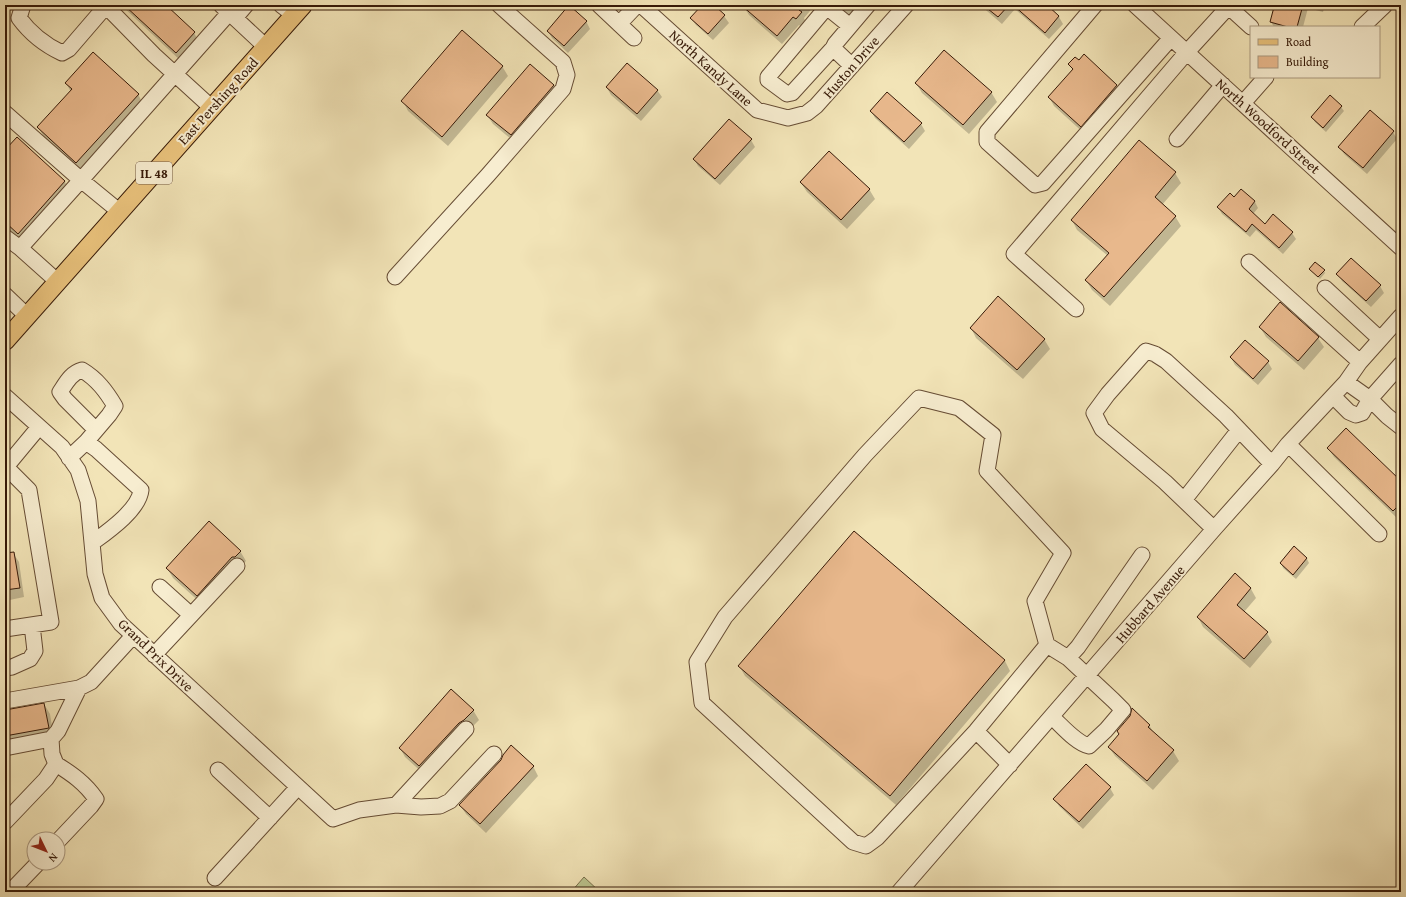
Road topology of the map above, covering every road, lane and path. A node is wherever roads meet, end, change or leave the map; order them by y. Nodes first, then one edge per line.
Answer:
1 (23, 5) edge
2 (245, 5) edge
3 (499, 5) edge
4 (599, 5) edge
5 (637, 5) edge
6 (641, 5) edge
7 (868, 5) edge
8 (1095, 5) edge
9 (1135, 5) edge
10 (1385, 5) edge
11 (105, 6) edge
12 (1229, 6) edge
13 (900, 7) edge
14 (293, 8) edge
15 (228, 12) edge
16 (619, 24) junction
17 (850, 26) junction
18 (1250, 26) edge
19 (1363, 26) edge
20 (634, 38) dead end
21 (1171, 38) junction
22 (266, 47) junction
23 (832, 48) junction
24 (1187, 52) junction
25 (852, 66) junction
26 (174, 74) junction
27 (1265, 78) edge
28 (1223, 85) junction
29 (1243, 103) junction
30 (212, 108) junction
31 (5, 113) edge
32 (788, 118) joint
33 (1178, 139) dead end
34 (81, 180) junction
35 (120, 212) junction
36 (5, 237) edge
37 (20, 248) junction
38 (1401, 248) edge
39 (1249, 262) dead end
40 (395, 277) dead end
41 (58, 282) junction
42 (1325, 288) dead end
43 (5, 295) edge
44 (1076, 309) dead end
45 (28, 316) junction
46 (1401, 316) edge
47 (1380, 339) junction
48 (5, 341) edge
49 (1360, 362) junction
50 (1401, 364) edge
51 (1346, 382) junction
52 (5, 396) edge
53 (1333, 396) junction
54 (1370, 399) junction
55 (1400, 423) edge
56 (39, 427) junction
57 (96, 430) dead end
58 (1239, 430) junction
59 (86, 442) junction
60 (1288, 444) junction
61 (69, 458) junction
62 (1272, 464) junction
63 (6, 468) edge
64 (1184, 500) junction
65 (1214, 529) junction
66 (1379, 534) dead end
67 (92, 543) junction
68 (1142, 555) dead end
69 (237, 566) dead end
70 (160, 587) dead end
71 (191, 615) junction
72 (32, 625) junction
73 (5, 629) edge
74 (133, 636) junction
75 (1047, 645) junction
76 (154, 655) junction
77 (1068, 658) junction
78 (5, 668) edge
79 (1087, 676) junction
80 (79, 688) junction
81 (5, 701) edge
82 (1052, 716) junction
83 (466, 730) dead end
84 (976, 731) junction
85 (51, 738) junction
86 (5, 748) edge
87 (494, 754) dead end
88 (56, 764) junction
89 (1010, 765) junction
90 (218, 770) dead end
91 (298, 787) junction
92 (396, 805) junction
93 (270, 818) junction
94 (5, 822) edge
95 (66, 833) edge
96 (30, 871) edge
97 (215, 878) dead end
98 (12, 890) dead end
99 (899, 892) edge

1 - 11 street
2 - 15 street
3 - 40 street
4 - 16 street
5 - 16 street
6 - 32 street, North Kandy Lane
7 - 17 street
8 - 21 street
9 - 21 street, North Woodford Street
10 - 19 street
11 - 26 street
12 - 18 street
12 - 24 street
13 - 25 street, Huston Drive
14 - 22 main road, East Pershing Road / IL 48
15 - 22 street
15 - 26 street
16 - 20 street
17 - 23 street
17 - 23 street
21 - 24 street, North Woodford Street
22 - 30 main road, East Pershing Road / IL 48
23 - 25 street
24 - 28 street, North Woodford Street
24 - 44 street
25 - 32 street, Huston Drive
26 - 30 street
26 - 34 street
27 - 29 street
28 - 29 street, North Woodford Street
28 - 33 street
29 - 38 street, North Woodford Street
30 - 35 main road, East Pershing Road / IL 48
31 - 34 street
34 - 35 street
34 - 37 street
35 - 41 main road, East Pershing Road / IL 48
36 - 37 street
37 - 41 street
39 - 49 street
41 - 45 main road, East Pershing Road / IL 48
42 - 47 street
43 - 45 street
45 - 48 main road, East Pershing Road / IL 48
46 - 47 street, Hubbard Avenue
47 - 49 street, Hubbard Avenue
49 - 51 street, Hubbard Avenue
50 - 54 street
51 - 53 street, Hubbard Avenue
51 - 54 street
52 - 56 street, Grand Prix Drive
53 - 54 street
53 - 60 street, Hubbard Avenue
54 - 55 street
56 - 61 street, Grand Prix Drive
56 - 63 street
57 - 59 street
58 - 62 street
58 - 64 street
58 - 64 street
59 - 61 street
59 - 67 street
60 - 62 street, Hubbard Avenue
60 - 66 street
61 - 67 street, Grand Prix Drive
62 - 65 street, Hubbard Avenue
63 - 72 street
64 - 65 street
65 - 79 street, Hubbard Avenue
67 - 74 street, Grand Prix Drive
68 - 77 street
69 - 71 street
70 - 71 street
71 - 76 street
72 - 73 street
72 - 78 street
74 - 76 street, Grand Prix Drive
74 - 80 street
75 - 77 street
75 - 84 street
75 - 84 street
76 - 91 street, Grand Prix Drive
77 - 79 street
79 - 82 street, Hubbard Avenue
79 - 82 street
80 - 81 street
80 - 85 street
82 - 89 street, Hubbard Avenue
83 - 92 street
84 - 89 street
85 - 86 street
85 - 88 street
87 - 92 street
88 - 94 street
88 - 95 street
89 - 99 street, Hubbard Avenue
90 - 93 street
91 - 92 street, Grand Prix Drive
91 - 93 street
93 - 97 street
96 - 98 street

